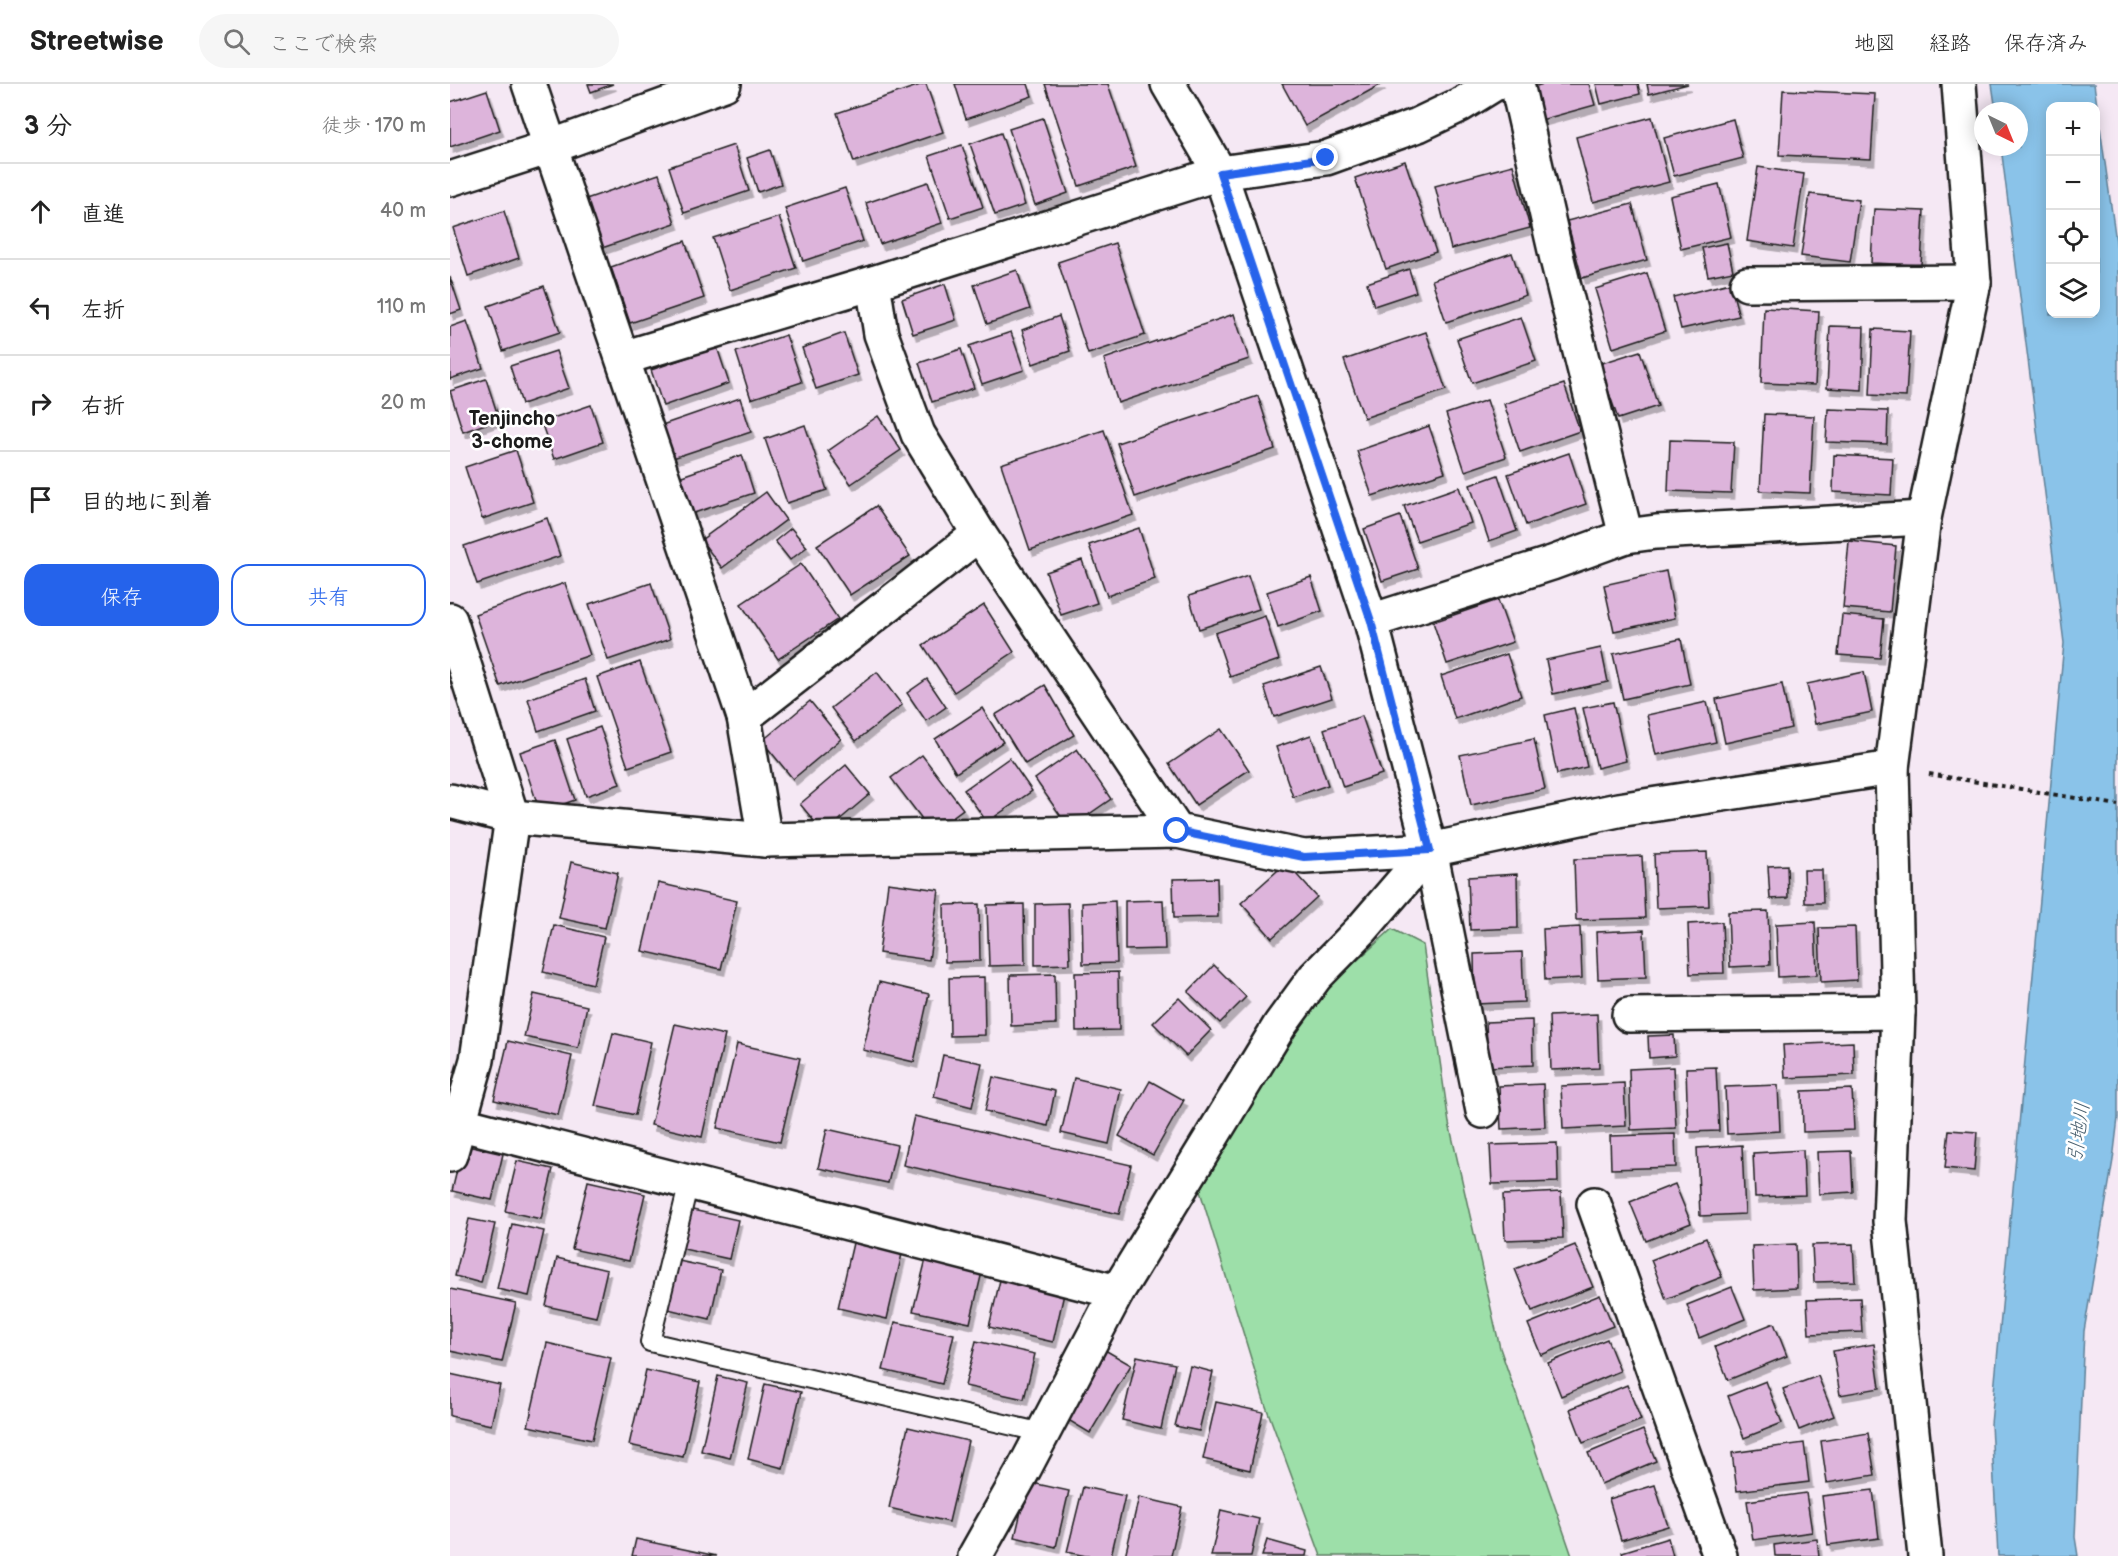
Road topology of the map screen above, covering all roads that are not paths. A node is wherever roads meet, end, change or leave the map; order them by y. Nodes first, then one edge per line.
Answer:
1 (528, 84) edge
2 (724, 84) edge
3 (1168, 84) edge
4 (1494, 84) edge
5 (1517, 84) edge
6 (1959, 84) edge
7 (1454, 95) edge
8 (550, 147) junction
9 (1220, 173) junction
10 (450, 179) edge
11 (1974, 282) junction
12 (873, 284) junction
13 (1747, 284) dead end
14 (623, 358) junction
15 (1924, 518) junction
16 (979, 534) junction
17 (1626, 536) junction
18 (450, 620) edge
19 (1371, 621) junction
20 (744, 717) junction
21 (1892, 768) junction
22 (450, 801) edge
23 (512, 817) junction
24 (1177, 831) junction
25 (765, 840) junction
26 (1430, 850) junction
27 (1898, 1012) junction
28 (1629, 1015) dead end
29 (1483, 1111) dead end
30 (454, 1122) edge
31 (450, 1155) edge
32 (689, 1182) junction
33 (1594, 1204) dead end
34 (1117, 1292) junction
35 (1043, 1433) junction
36 (975, 1556) edge
37 (1720, 1556) edge
38 (1924, 1556) edge

1 - 8 street
2 - 8 street
3 - 9 street
4 - 7 street
5 - 17 street
6 - 11 street
7 - 9 street
8 - 10 street
8 - 14 street
9 - 12 street
9 - 19 street
11 - 13 street
11 - 15 street
12 - 14 street
12 - 16 street
14 - 20 street
15 - 17 street
15 - 21 street
16 - 20 street
16 - 24 street
17 - 19 street
18 - 23 street
19 - 26 street
20 - 25 street
21 - 26 street
21 - 27 street
22 - 23 street
23 - 25 street
23 - 30 street
24 - 25 street
24 - 26 street
26 - 29 street
26 - 34 street
27 - 28 street
27 - 38 street
30 - 31 street
30 - 32 street
32 - 34 street
32 - 35 lane
33 - 37 street
34 - 35 street
35 - 36 street

